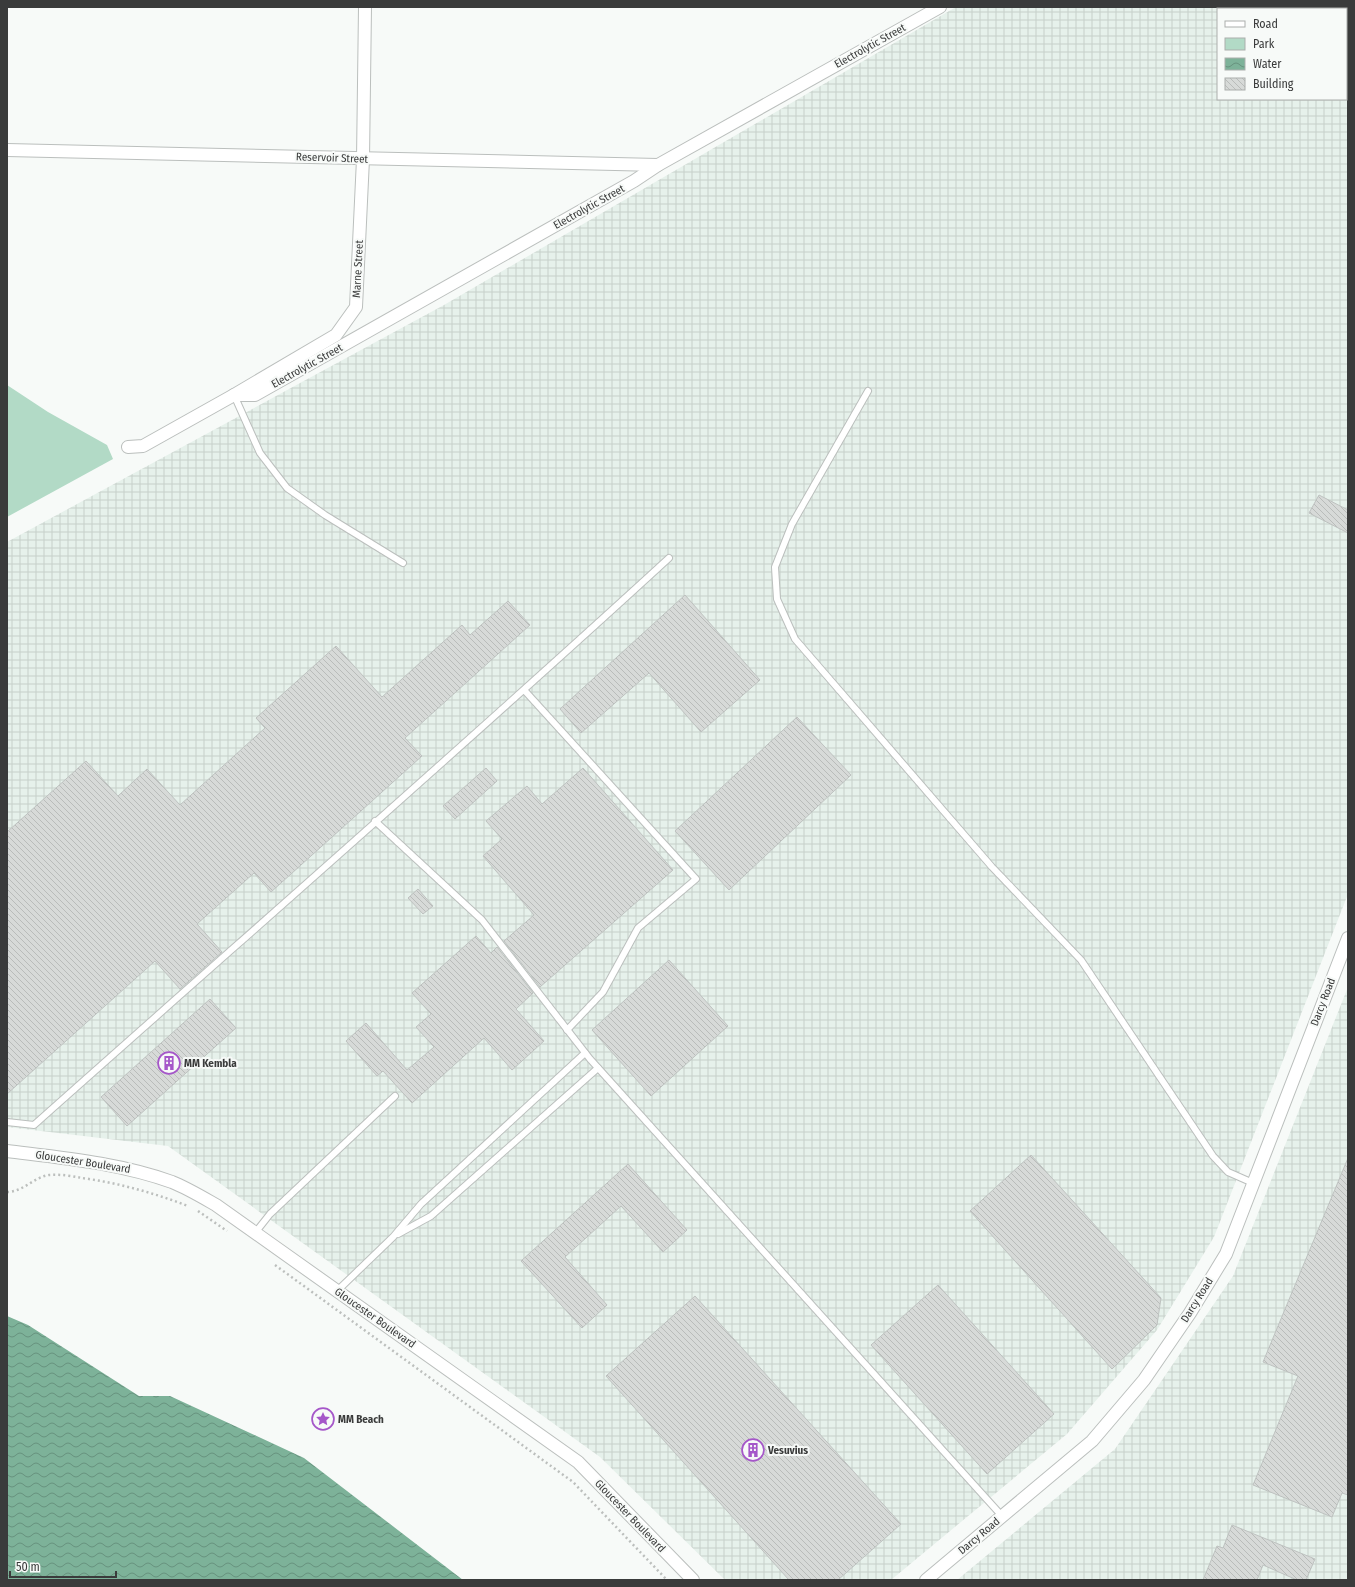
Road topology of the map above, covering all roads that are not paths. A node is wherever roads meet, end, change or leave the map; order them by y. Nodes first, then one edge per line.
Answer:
1 (365, 7) edge
2 (940, 7) edge
3 (7, 150) edge
4 (363, 159) junction
5 (658, 165) junction
6 (868, 392) dead end
7 (234, 395) junction
8 (128, 447) dead end
9 (669, 558) dead end
10 (403, 563) dead end
11 (525, 691) junction
12 (375, 821) junction
13 (1348, 938) edge
14 (567, 1030) junction
15 (585, 1053) junction
16 (598, 1068) junction
17 (395, 1096) dead end
18 (7, 1122) edge
19 (7, 1151) edge
20 (1253, 1183) junction
21 (255, 1233) junction
22 (393, 1237) junction
23 (337, 1291) junction
24 (1002, 1516) junction
25 (693, 1580) edge
26 (926, 1580) edge

1 - 4 street, Marne Street
2 - 5 street, Electrolytic Street
3 - 4 street, Reservoir Street
4 - 5 street, Reservoir Street
4 - 7 street, Marne Street
5 - 7 street, Electrolytic Street
6 - 20 lane
7 - 8 street, Marne Street
7 - 10 lane
9 - 11 lane
11 - 12 lane
11 - 14 lane
12 - 14 lane
12 - 18 lane
13 - 20 street, Darcy Road
14 - 15 lane
15 - 16 lane
15 - 22 lane
16 - 22 lane
16 - 24 lane
17 - 21 lane
19 - 21 street, Gloucester Boulevard
20 - 24 street, Darcy Road
21 - 23 street, Gloucester Boulevard
22 - 23 lane
23 - 25 street, Gloucester Boulevard
24 - 26 street, Darcy Road

